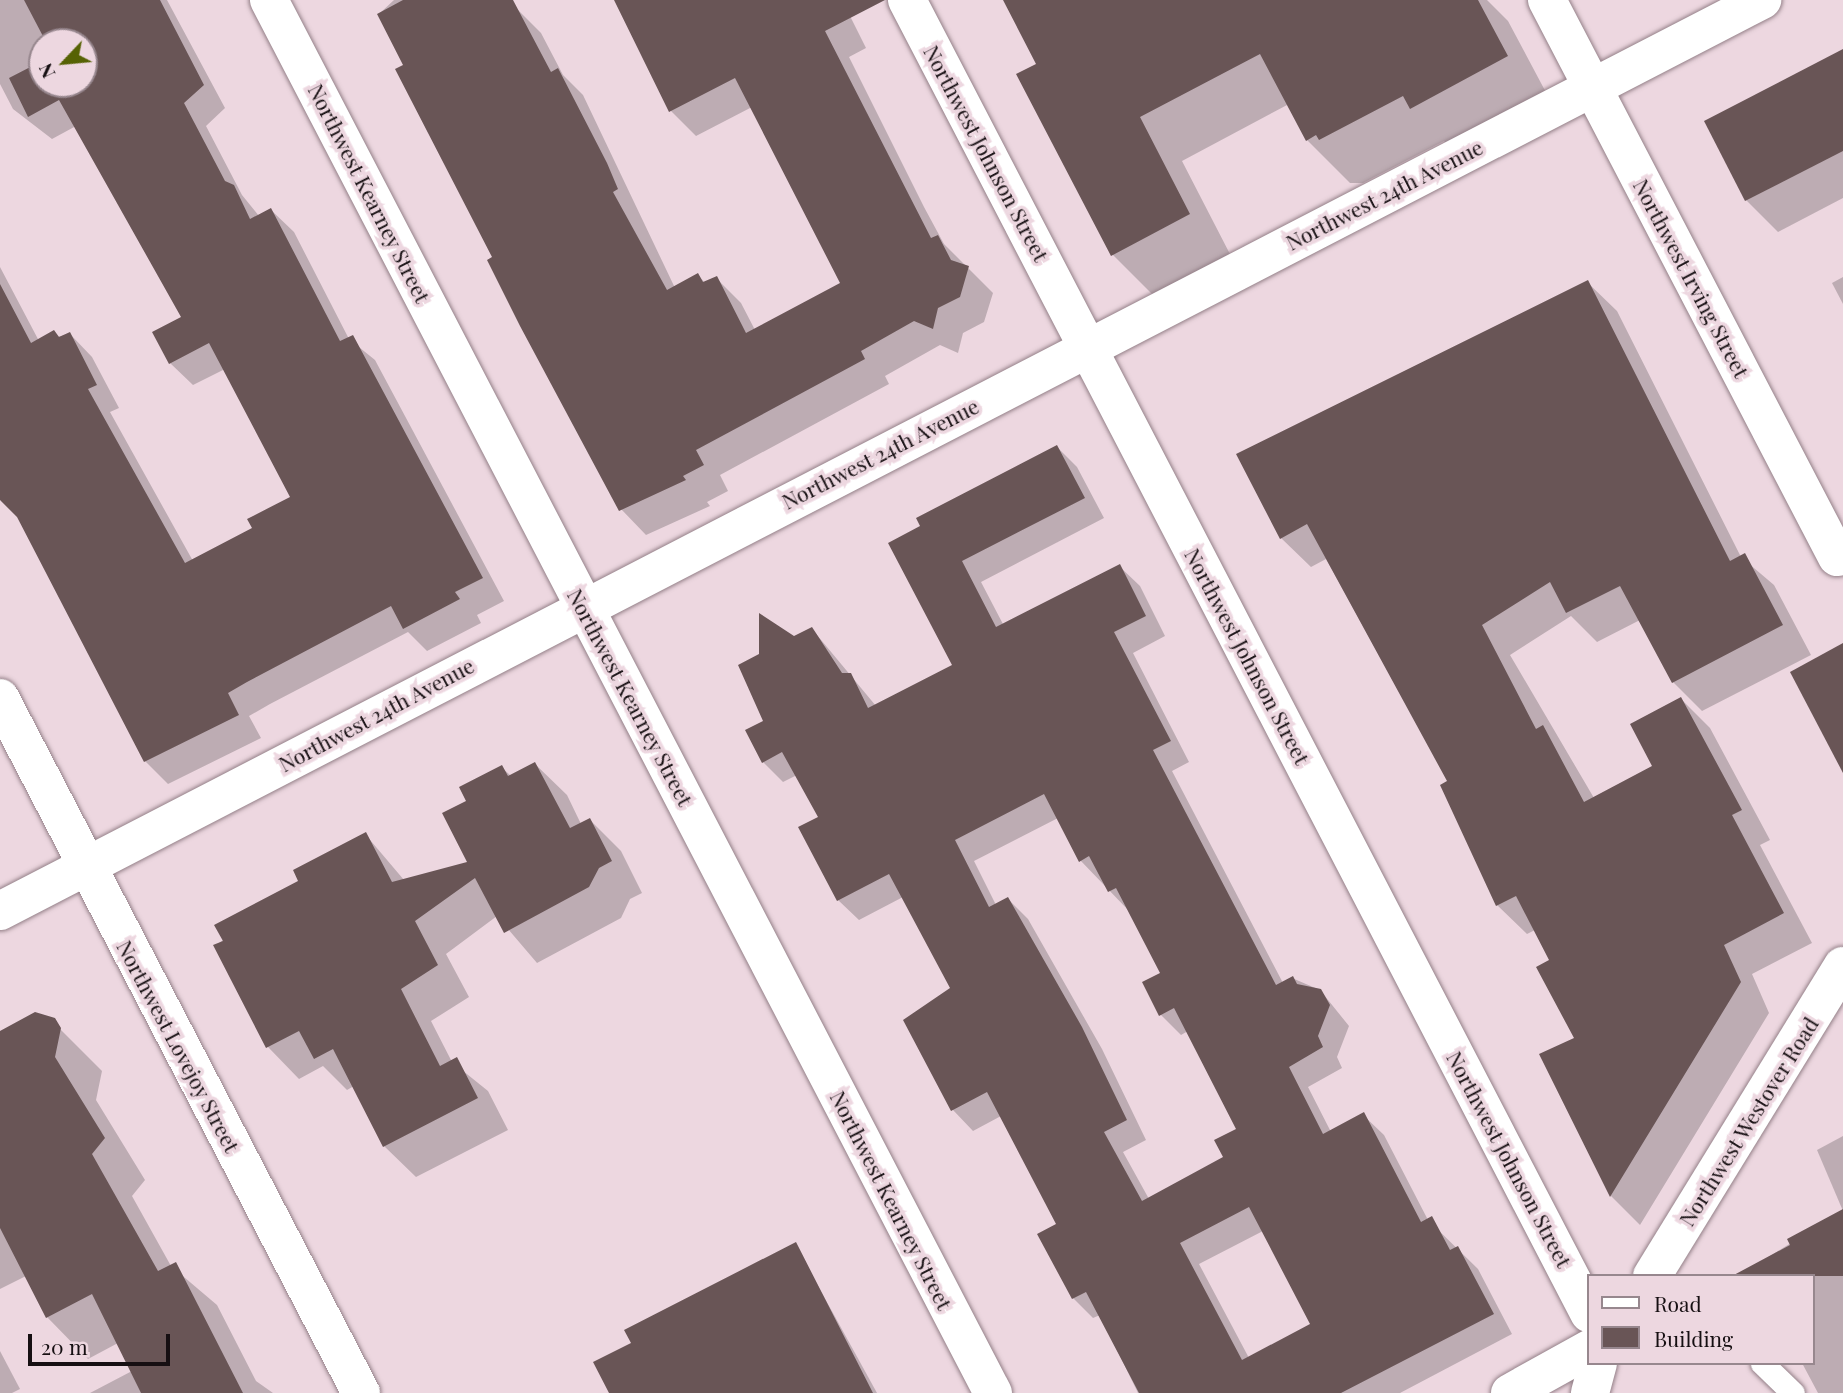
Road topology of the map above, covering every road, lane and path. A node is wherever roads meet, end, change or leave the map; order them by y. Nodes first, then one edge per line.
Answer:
1 (269, 0) edge
2 (907, 0) edge
3 (1547, 0) edge
4 (1762, 0) edge
5 (1592, 87) junction
6 (1087, 347) junction
7 (1837, 556) dead end
8 (583, 606) junction
9 (0, 698) edge
10 (87, 866) junction
11 (0, 911) edge
12 (1843, 966) edge
13 (1653, 1274) edge
14 (1588, 1310) edge
15 (1588, 1350) edge
16 (1597, 1365) edge
17 (1764, 1365) edge
18 (361, 1393) edge
19 (993, 1393) edge
20 (1510, 1393) edge
21 (1590, 1393) edge
22 (1793, 1393) edge

1 - 8 street, Northwest Kearney Street
2 - 6 street, Northwest Johnson Street
3 - 5 street, Northwest Irving Street
4 - 5 street, Northwest 24th Avenue
5 - 6 street, Northwest 24th Avenue
5 - 7 street, Northwest Irving Street
6 - 8 street, Northwest 24th Avenue
6 - 14 street, Northwest Johnson Street
8 - 10 street, Northwest 24th Avenue
8 - 19 street, Northwest Kearney Street
9 - 10 street, Northwest Lovejoy Street
10 - 11 street, Northwest 24th Avenue
10 - 18 street, Northwest Lovejoy Street
12 - 13 street, Northwest Westover Road
15 - 20 street
16 - 21 street
17 - 22 lane

